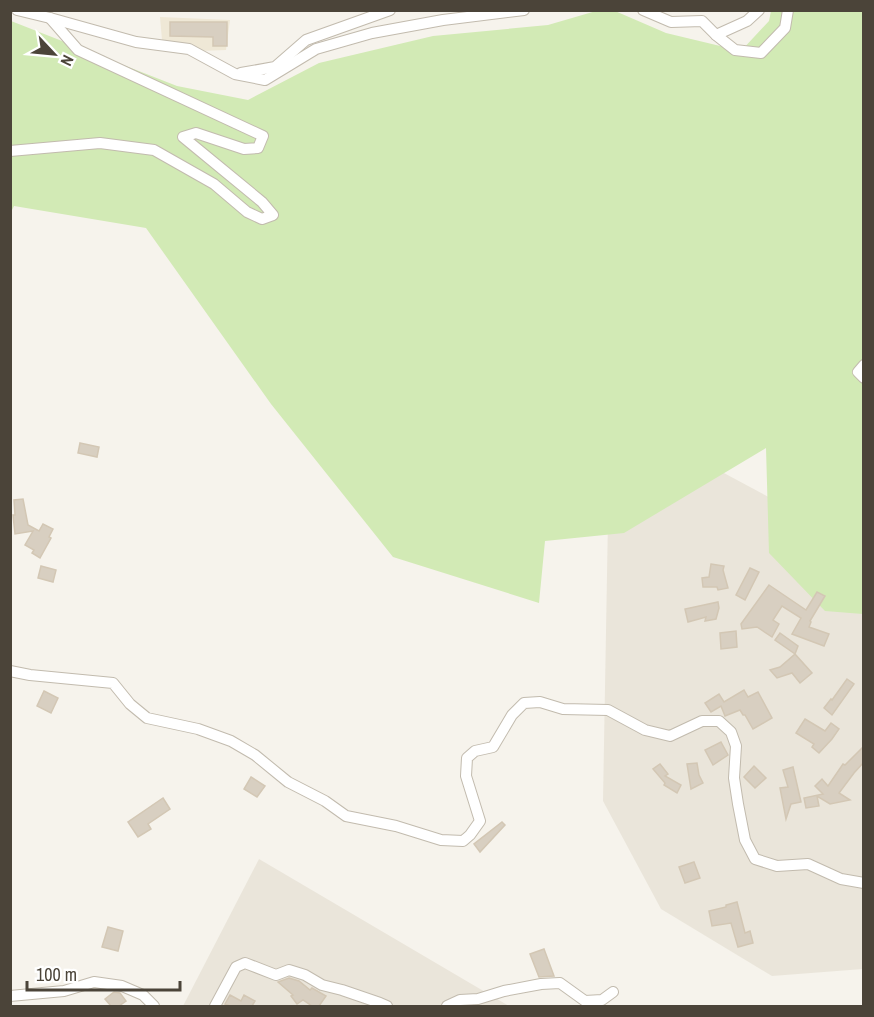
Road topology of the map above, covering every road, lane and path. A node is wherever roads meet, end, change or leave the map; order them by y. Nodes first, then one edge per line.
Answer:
1 (17, 10) edge
2 (390, 10) edge
3 (524, 10) edge
4 (643, 10) edge
5 (759, 10) edge
6 (788, 10) edge
7 (50, 18) junction
8 (716, 35) junction
9 (235, 74) junction
10 (10, 151) edge
11 (864, 365) edge
12 (864, 378) edge
13 (10, 671) edge
14 (864, 883) edge
15 (613, 992) dead end
16 (10, 996) edge
17 (154, 1006) edge
18 (215, 1006) edge
19 (387, 1006) edge
20 (447, 1006) edge

1 - 7 street
2 - 9 street
3 - 9 street
4 - 8 street
5 - 8 street
6 - 8 street
7 - 9 street
7 - 10 street
11 - 12 street
13 - 14 street
15 - 20 street
16 - 17 street
18 - 19 street

